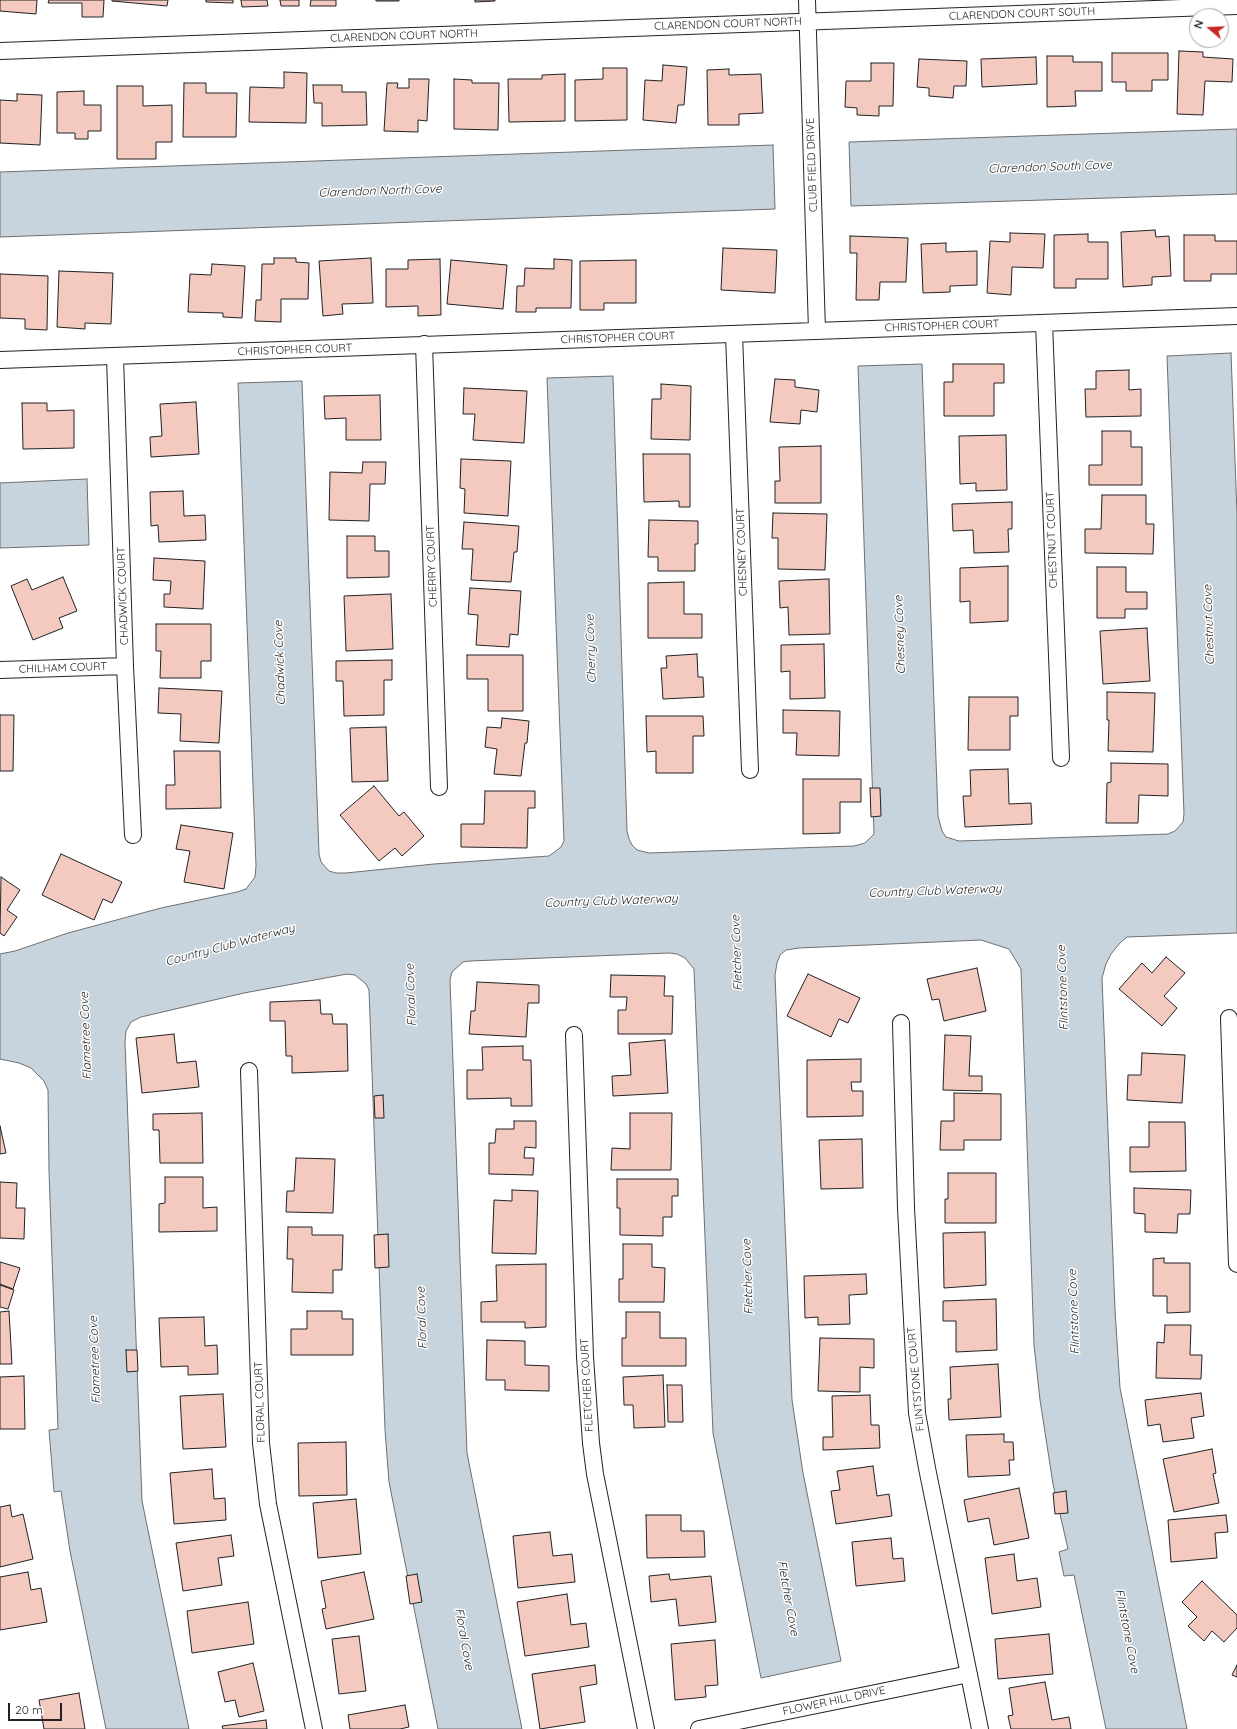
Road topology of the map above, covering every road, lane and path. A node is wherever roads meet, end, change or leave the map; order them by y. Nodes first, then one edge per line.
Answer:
1 (807, 0) edge
2 (1237, 6) edge
3 (808, 22) junction
4 (0, 50) edge
5 (1237, 316) edge
6 (1044, 323) junction
7 (818, 331) junction
8 (734, 334) junction
9 (424, 344) junction
10 (114, 357) junction
11 (0, 360) edge
12 (125, 666) junction
13 (0, 670) edge
14 (1061, 758) dead end
15 (750, 770) dead end
16 (440, 787) dead end
17 (133, 835) dead end
18 (1229, 1018) dead end
19 (901, 1024) dead end
20 (574, 1035) dead end
21 (249, 1070) dead end
22 (1237, 1264) edge
23 (969, 1674) junction
24 (314, 1729) edge
25 (646, 1729) edge
26 (699, 1729) edge
27 (980, 1729) edge

1 - 3 street, CLUB FIELD DRIVE
2 - 3 street, CLARENDON COURT SOUTH
3 - 4 street, CLARENDON COURT NORTH
3 - 7 street, CLUB FIELD DRIVE
5 - 6 street, CHRISTOPHER COURT
6 - 7 street, CHRISTOPHER COURT
6 - 14 street, CHESTNUT COURT
7 - 8 street, CHRISTOPHER COURT
8 - 9 street, CHRISTOPHER COURT
8 - 15 street, CHESNEY COURT
9 - 10 street, CHRISTOPHER COURT
9 - 16 street, CHERRY COURT
10 - 11 street, CHRISTOPHER COURT
10 - 12 street, CHADWICK COURT
12 - 13 street, CHILHAM COURT
12 - 17 street, CHADWICK COURT
18 - 22 street
19 - 23 street, FLINTSTONE COURT
20 - 25 street, FLETCHER COURT
21 - 24 street, FLORAL COURT
23 - 26 street, FLOWER HILL DRIVE
23 - 27 street, FLINTSTONE COURT

